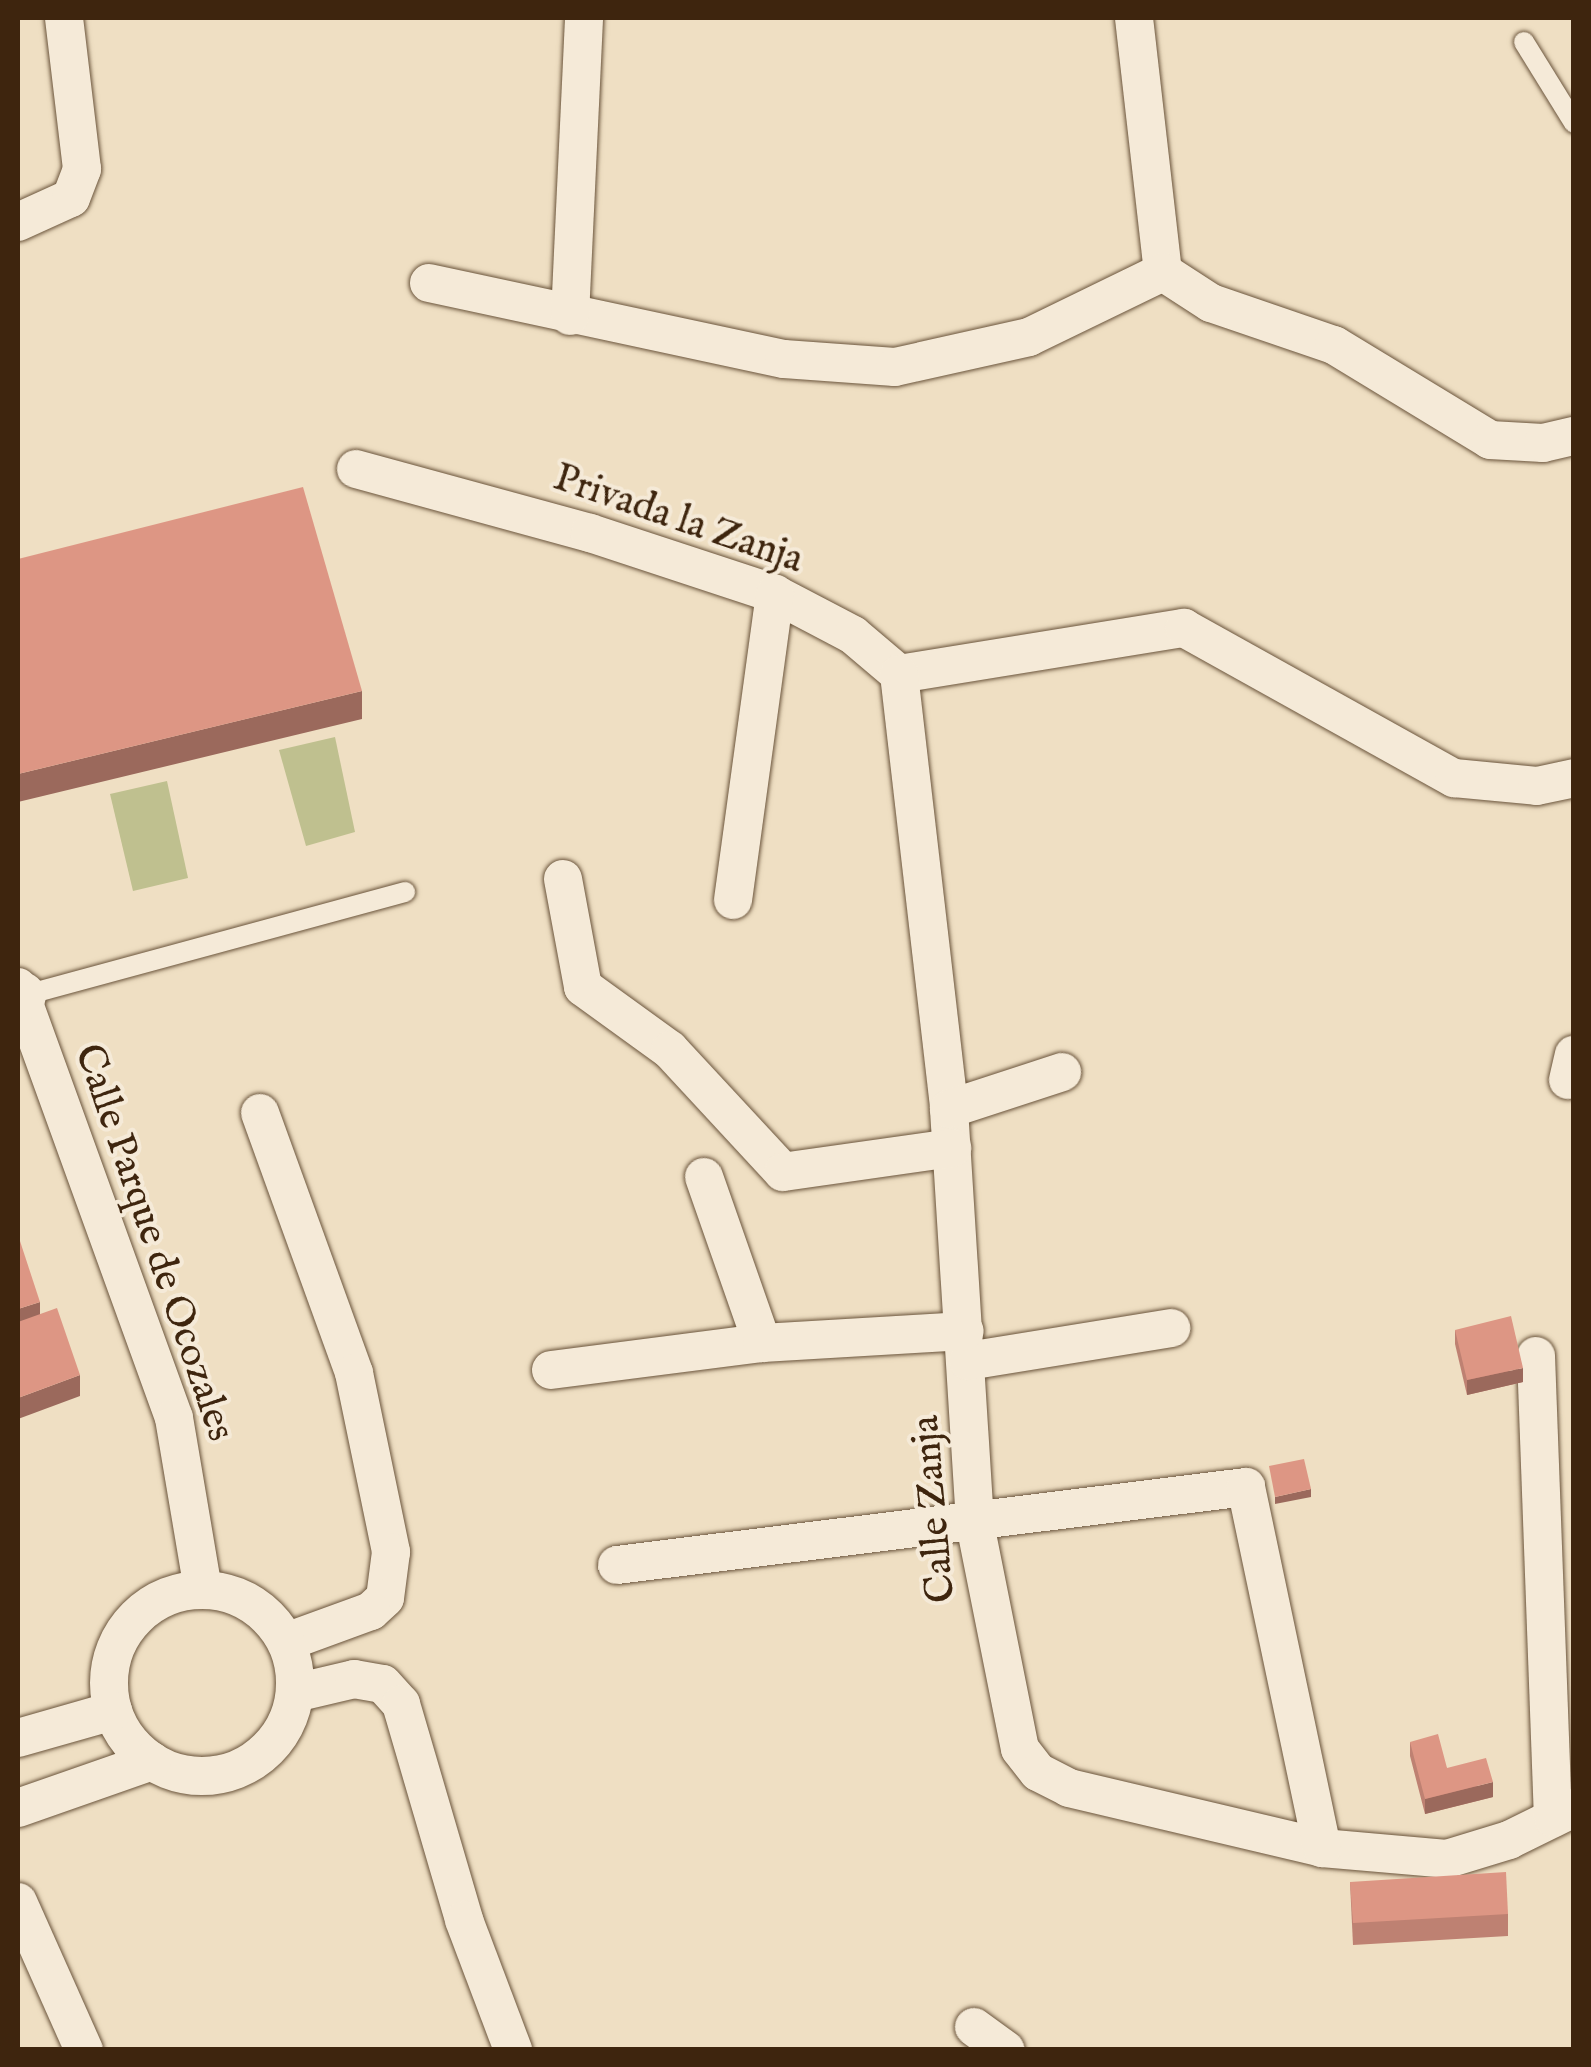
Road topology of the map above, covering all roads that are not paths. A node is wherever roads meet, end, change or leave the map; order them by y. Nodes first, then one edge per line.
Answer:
1 (64, 18) edge
2 (584, 18) edge
3 (1134, 18) edge
4 (1524, 42) dead end
5 (1574, 123) edge
6 (18, 222) edge
7 (1163, 272) junction
8 (429, 283) dead end
9 (570, 316) junction
10 (1574, 436) edge
11 (356, 469) dead end
12 (774, 594) junction
13 (899, 674) junction
14 (1574, 778) edge
15 (564, 880) dead end
16 (405, 892) dead end
17 (734, 900) dead end
18 (19, 993) edge
19 (1062, 1072) dead end
20 (949, 1109) junction
21 (260, 1113) dead end
22 (952, 1148) junction
23 (704, 1177) dead end
24 (1171, 1328) dead end
25 (762, 1343) junction
26 (967, 1346) junction
27 (1536, 1356) dead end
28 (551, 1370) dead end
29 (975, 1524) junction
30 (616, 1566) dead end
31 (203, 1590) junction
32 (286, 1642) junction
33 (295, 1694) junction
34 (113, 1712) junction
35 (18, 1738) edge
36 (152, 1761) junction
37 (18, 1808) edge
38 (1563, 1813) edge
39 (1322, 1848) junction
40 (18, 1902) edge
41 (974, 2028) dead end
42 (84, 2050) edge
43 (514, 2050) edge
44 (1006, 2050) edge

1 - 6 street
2 - 9 street
3 - 7 street
4 - 5 lane
7 - 9 street
7 - 10 street
8 - 9 street
11 - 12 street, Privada la Zanja
12 - 13 street, Privada la Zanja
12 - 17 street
13 - 14 street
13 - 20 street, Calle Zanja
15 - 22 street
16 - 18 lane
18 - 31 street, Calle Parque de Ocozales
19 - 20 street
20 - 22 street, Calle Zanja
21 - 32 street
22 - 26 street, Calle Zanja
23 - 25 street
24 - 26 street
25 - 26 street
25 - 28 street
26 - 29 street, Calle Zanja
27 - 38 street
29 - 30 street
29 - 39 street, Calle Zanja
29 - 39 street
31 - 32 street
31 - 34 street
32 - 33 street
33 - 36 street
33 - 43 street
34 - 35 street
34 - 36 street
36 - 37 street
38 - 39 street, Calle Zanja
40 - 42 street
41 - 44 street

